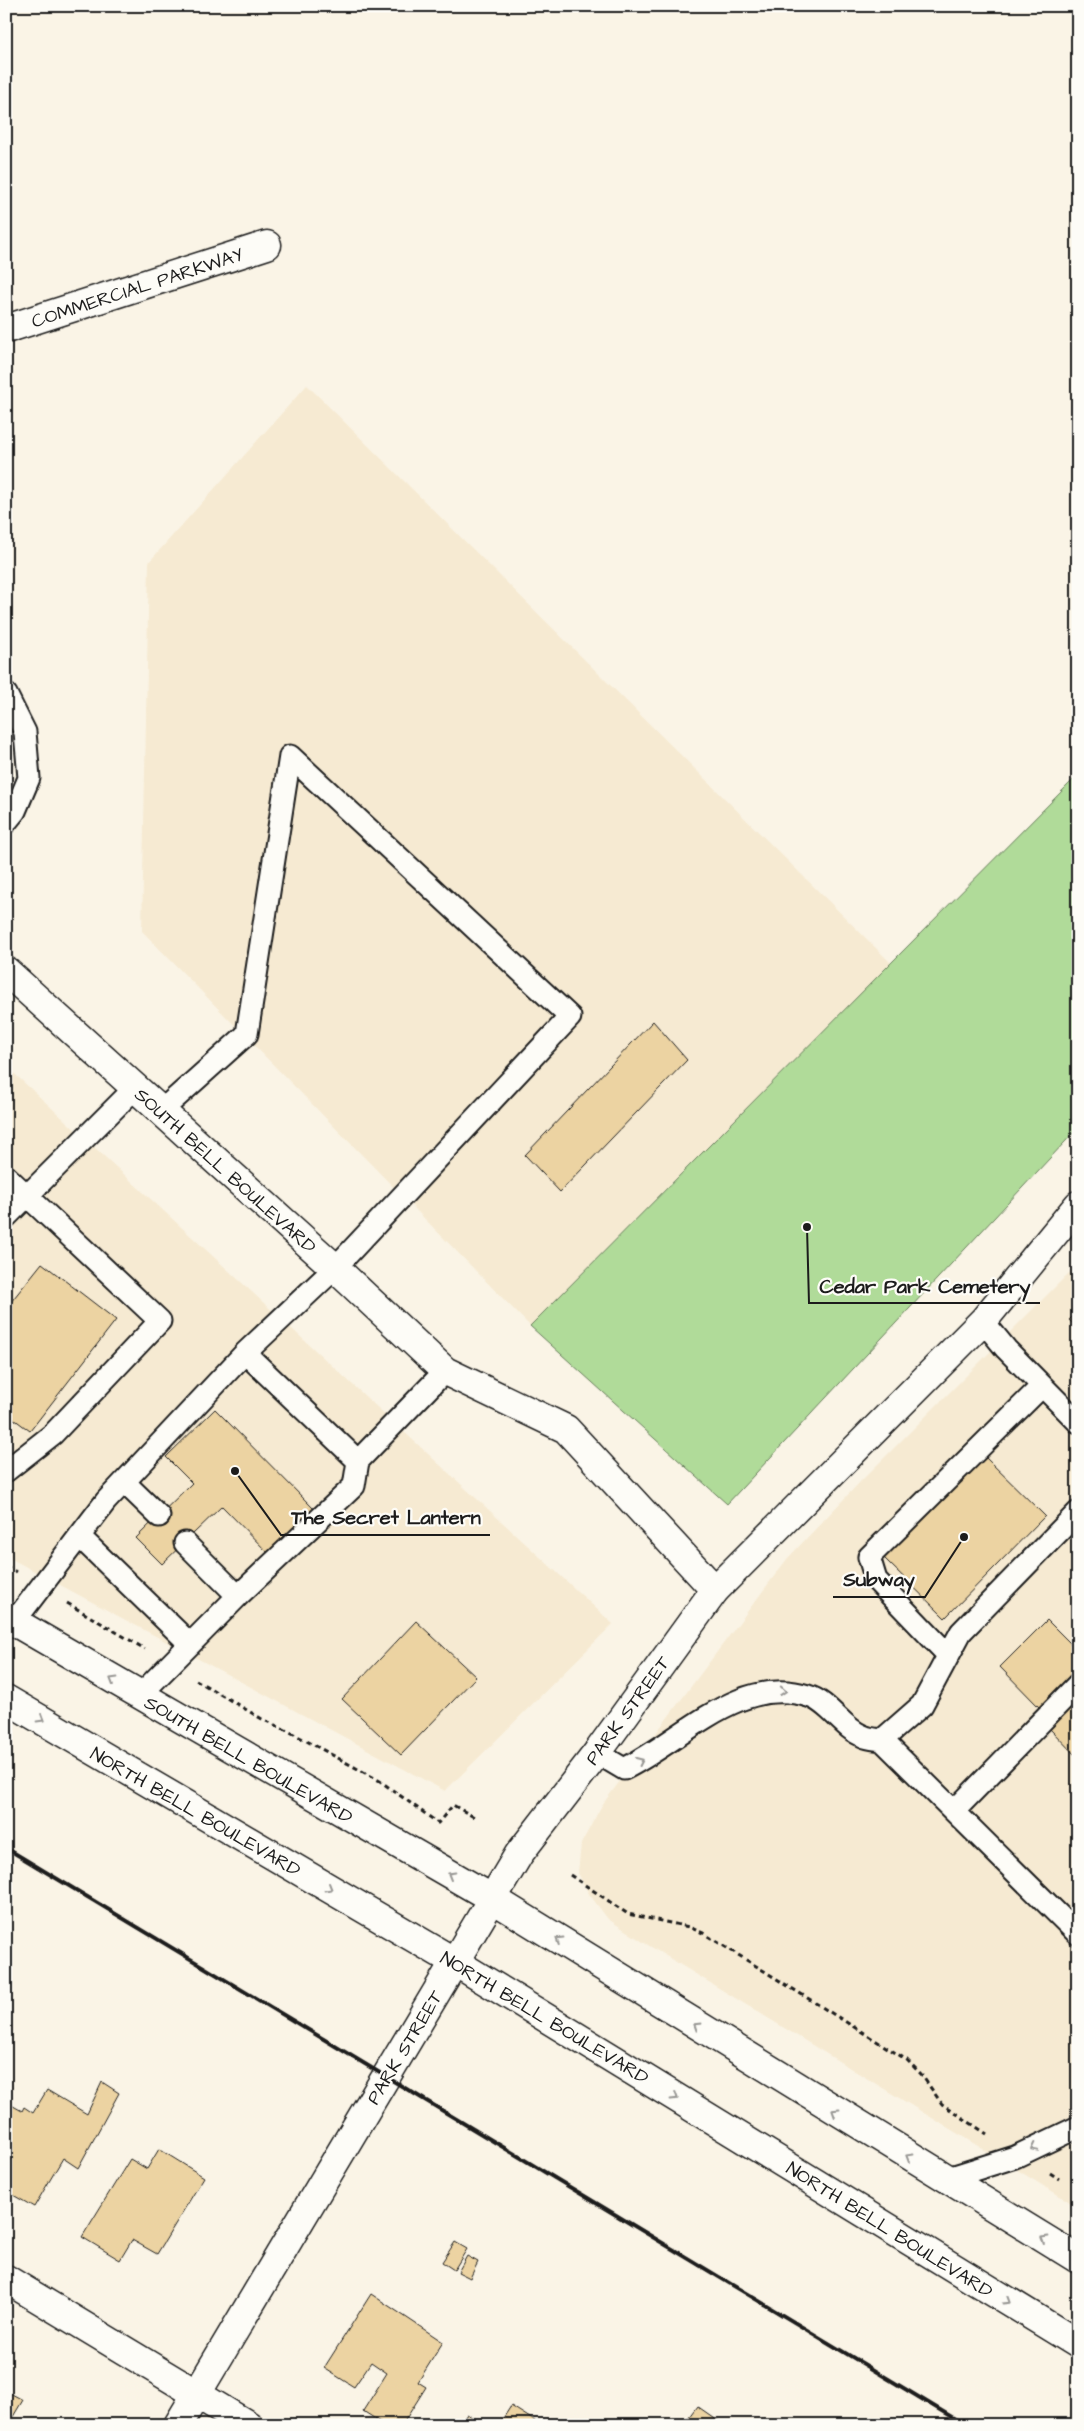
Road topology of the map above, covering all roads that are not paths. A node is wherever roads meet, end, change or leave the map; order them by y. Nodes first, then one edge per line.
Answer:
1 (267, 245) dead end
2 (6, 329) edge
3 (6, 694) edge
4 (6, 822) edge
5 (6, 971) edge
6 (135, 1088) junction
7 (161, 1112) junction
8 (6, 1176) edge
9 (27, 1196) junction
10 (1078, 1206) edge
11 (6, 1217) edge
12 (334, 1268) junction
13 (983, 1320) junction
14 (245, 1353) junction
15 (445, 1371) junction
16 (1042, 1386) junction
17 (1078, 1422) edge
18 (358, 1461) junction
19 (6, 1471) edge
20 (124, 1482) junction
21 (1078, 1512) edge
22 (158, 1516) dead end
23 (79, 1536) junction
24 (185, 1543) dead end
25 (715, 1590) junction
26 (238, 1596) junction
27 (10, 1619) edge
28 (190, 1644) junction
29 (948, 1655) junction
30 (1078, 1684) edge
31 (139, 1696) junction
32 (6, 1698) edge
33 (882, 1740) junction
34 (597, 1753) junction
35 (955, 1810) junction
36 (494, 1899) junction
37 (1078, 1934) edge
38 (454, 1962) junction
39 (1078, 2127) edge
40 (945, 2179) junction
41 (1078, 2259) edge
42 (6, 2279) edge
43 (1078, 2344) edge
44 (196, 2394) junction
45 (178, 2425) edge
46 (248, 2425) edge

1 - 2 street, COMMERCIAL PARKWAY
3 - 4 lane
5 - 6 street, SOUTH BELL BOULEVARD
6 - 7 street, SOUTH BELL BOULEVARD
6 - 9 lane
7 - 12 street, SOUTH BELL BOULEVARD
7 - 12 lane
8 - 9 lane
9 - 11 lane
9 - 19 lane
10 - 13 street, PARK STREET
12 - 14 lane
12 - 15 street, SOUTH BELL BOULEVARD
13 - 16 lane
13 - 25 street, PARK STREET
14 - 18 lane
14 - 20 lane
15 - 18 lane
15 - 25 street, SOUTH BELL BOULEVARD
16 - 17 lane
16 - 29 lane
18 - 26 lane
20 - 22 lane
20 - 23 lane
21 - 29 lane
23 - 27 lane
23 - 28 lane
24 - 26 lane
25 - 34 street, PARK STREET
26 - 28 lane
31 -> 27 street, SOUTH BELL BOULEVARD
28 - 31 lane
29 - 33 lane
30 - 35 lane
36 -> 31 street, SOUTH BELL BOULEVARD
32 -> 38 street, NORTH BELL BOULEVARD
34 -> 33 lane
33 - 35 lane
34 - 36 street, PARK STREET
35 - 37 lane
36 - 38 street, PARK STREET
40 -> 36 street
38 -> 43 street, NORTH BELL BOULEVARD
38 - 44 street, PARK STREET
39 -> 40 lane
41 -> 40 street
42 - 44 street
44 - 45 street, PARK STREET
44 - 46 street

